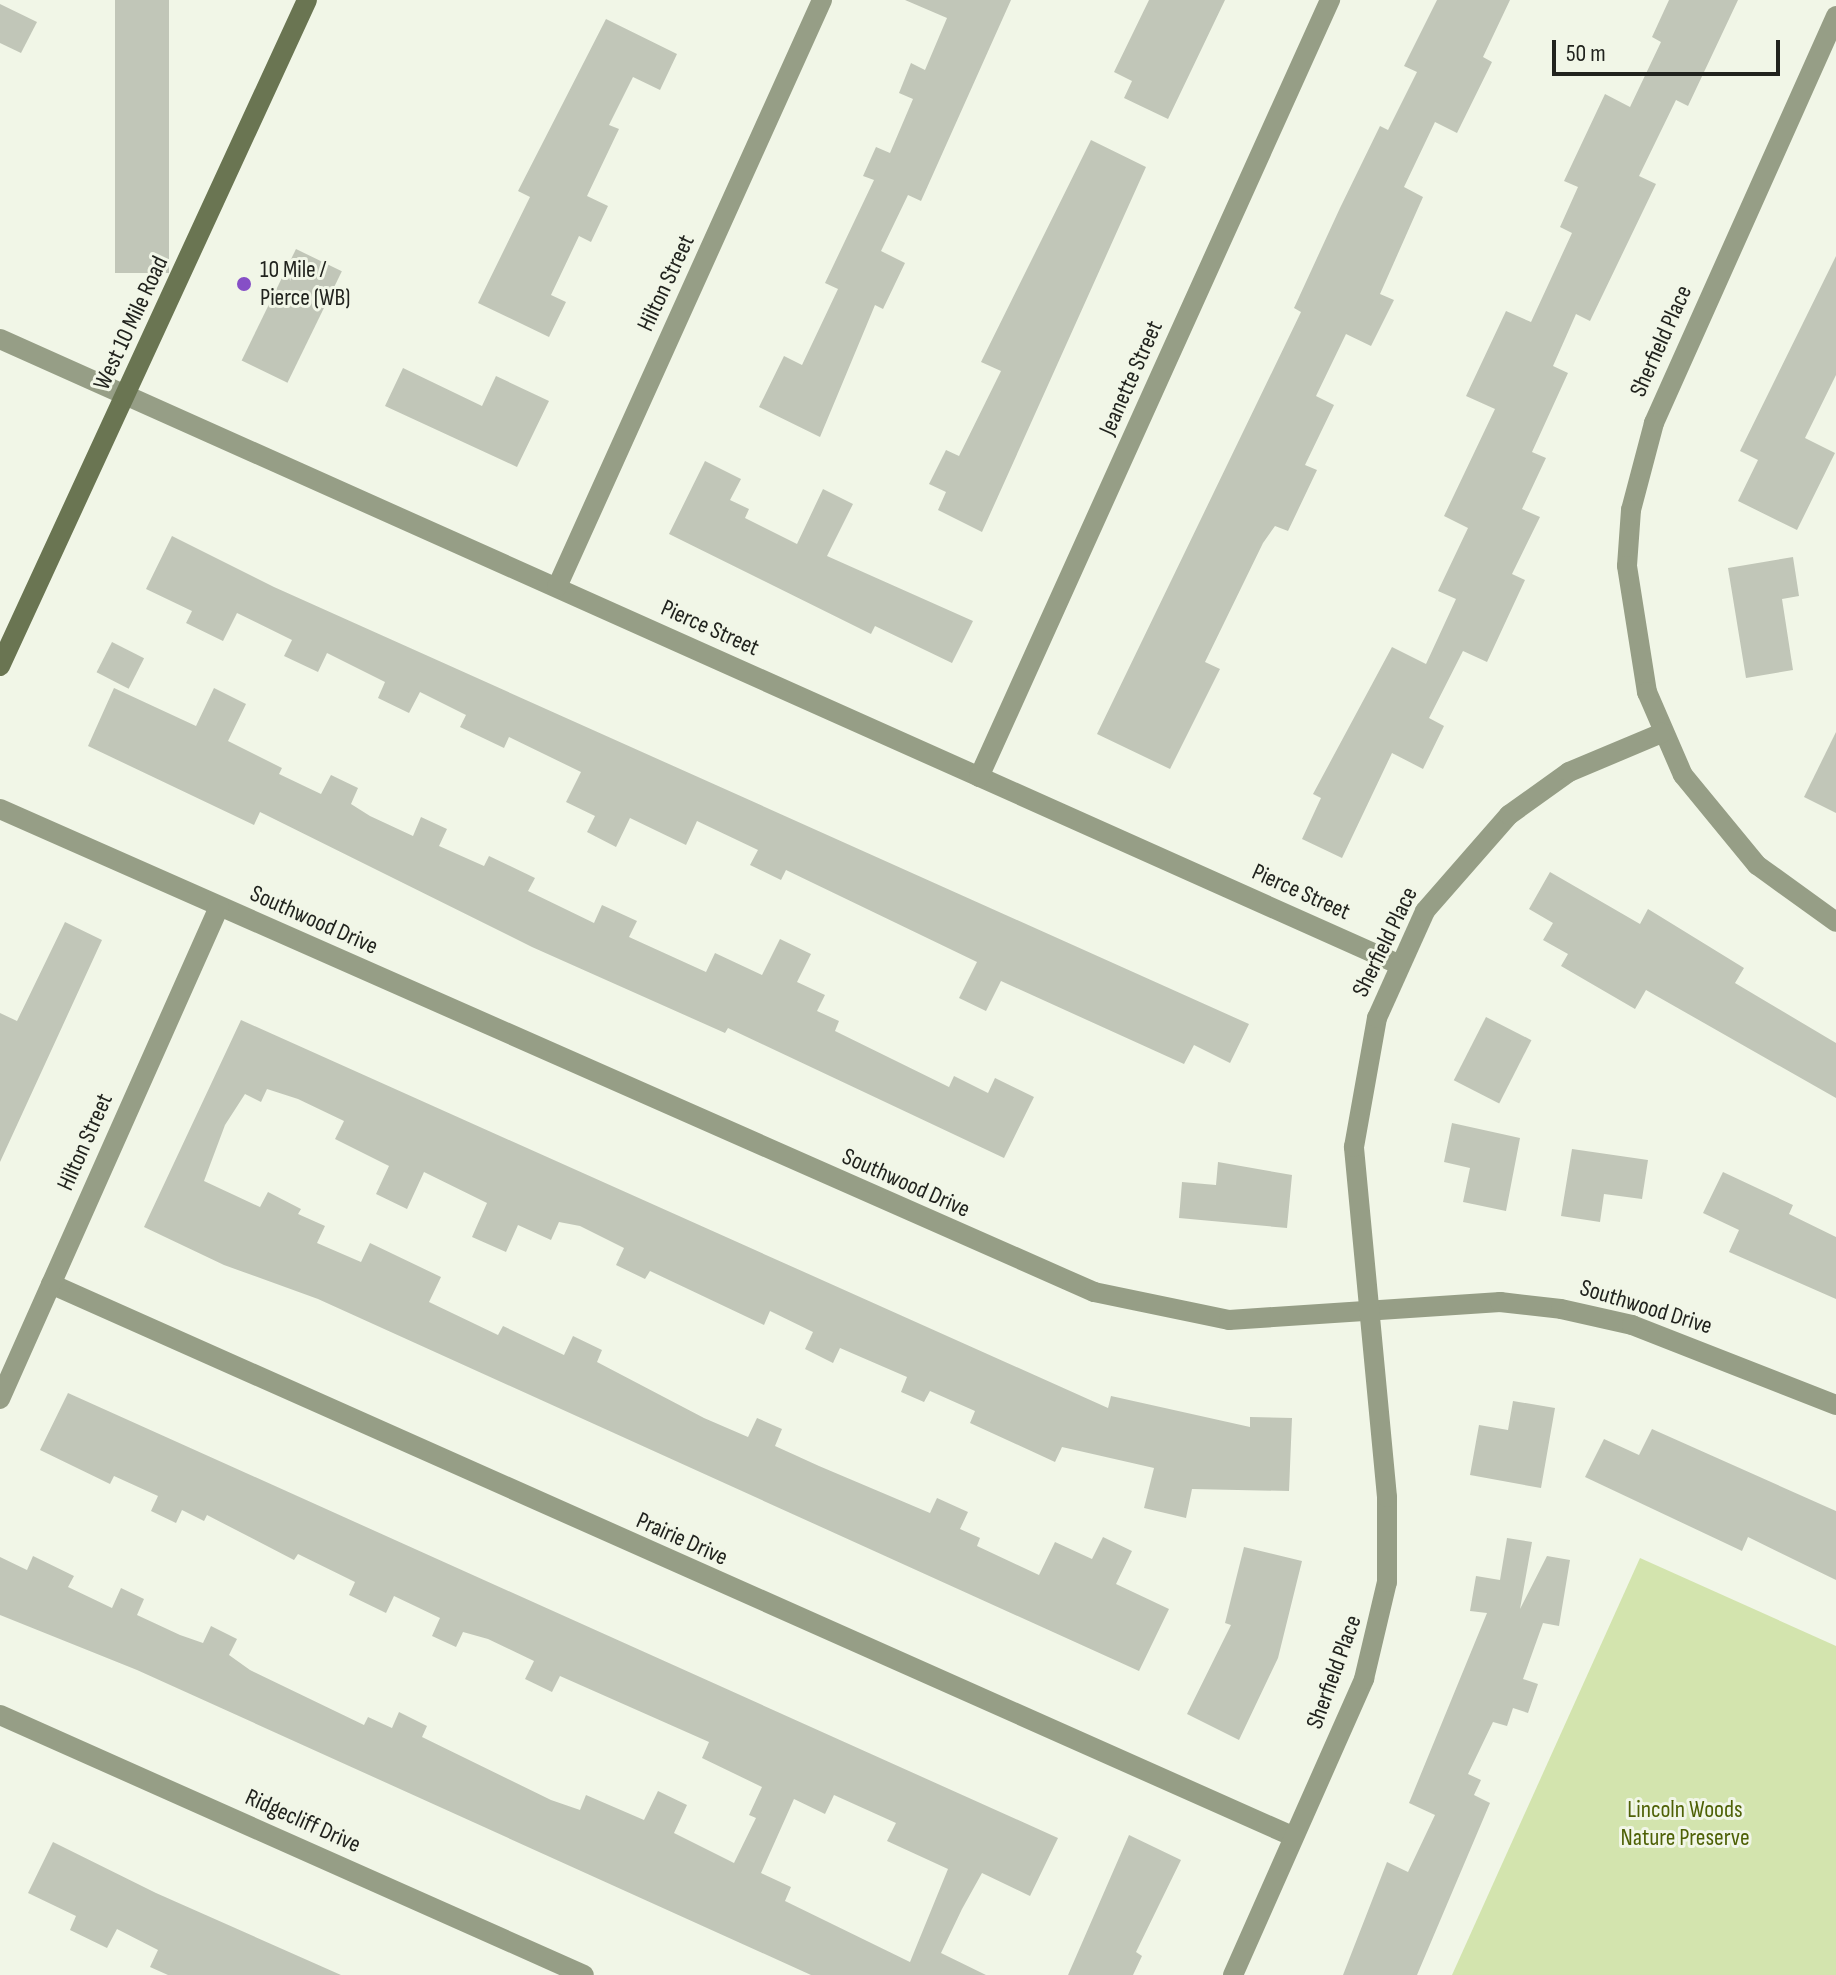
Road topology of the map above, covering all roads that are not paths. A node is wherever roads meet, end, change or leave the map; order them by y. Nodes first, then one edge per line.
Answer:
1 (307, 0) edge
2 (822, 0) edge
3 (1330, 0) edge
4 (1836, 16) edge
5 (0, 339) edge
6 (126, 397) junction
7 (557, 587) junction
8 (0, 666) edge
9 (1662, 733) junction
10 (979, 777) junction
11 (0, 809) edge
12 (219, 907) junction
13 (1836, 922) edge
14 (1398, 964) junction
15 (51, 1284) junction
16 (1365, 1313) junction
17 (0, 1399) edge
18 (1836, 1405) edge
19 (0, 1715) edge
20 (1294, 1837) junction
21 (584, 1975) edge
22 (1233, 1975) edge

1 - 6 main road, West 10 Mile Road
2 - 7 street, Hilton Street
3 - 10 street, Jeanette Street
4 - 9 street, Sherfield Place
5 - 6 street, Pierce Street
6 - 7 street, Pierce Street
6 - 8 main road, West 10 Mile Road
7 - 10 street, Pierce Street
9 - 13 street
9 - 14 street, Sherfield Place
10 - 14 street, Pierce Street
11 - 12 street, Southwood Drive
12 - 15 street, Hilton Street
12 - 16 street, Southwood Drive
14 - 16 street, Sherfield Place
15 - 17 street, Hilton Street
15 - 20 street, Prairie Drive
16 - 18 street, Southwood Drive
16 - 20 street, Sherfield Place
19 - 21 street, Ridgecliff Drive
20 - 22 street, Sherfield Place

